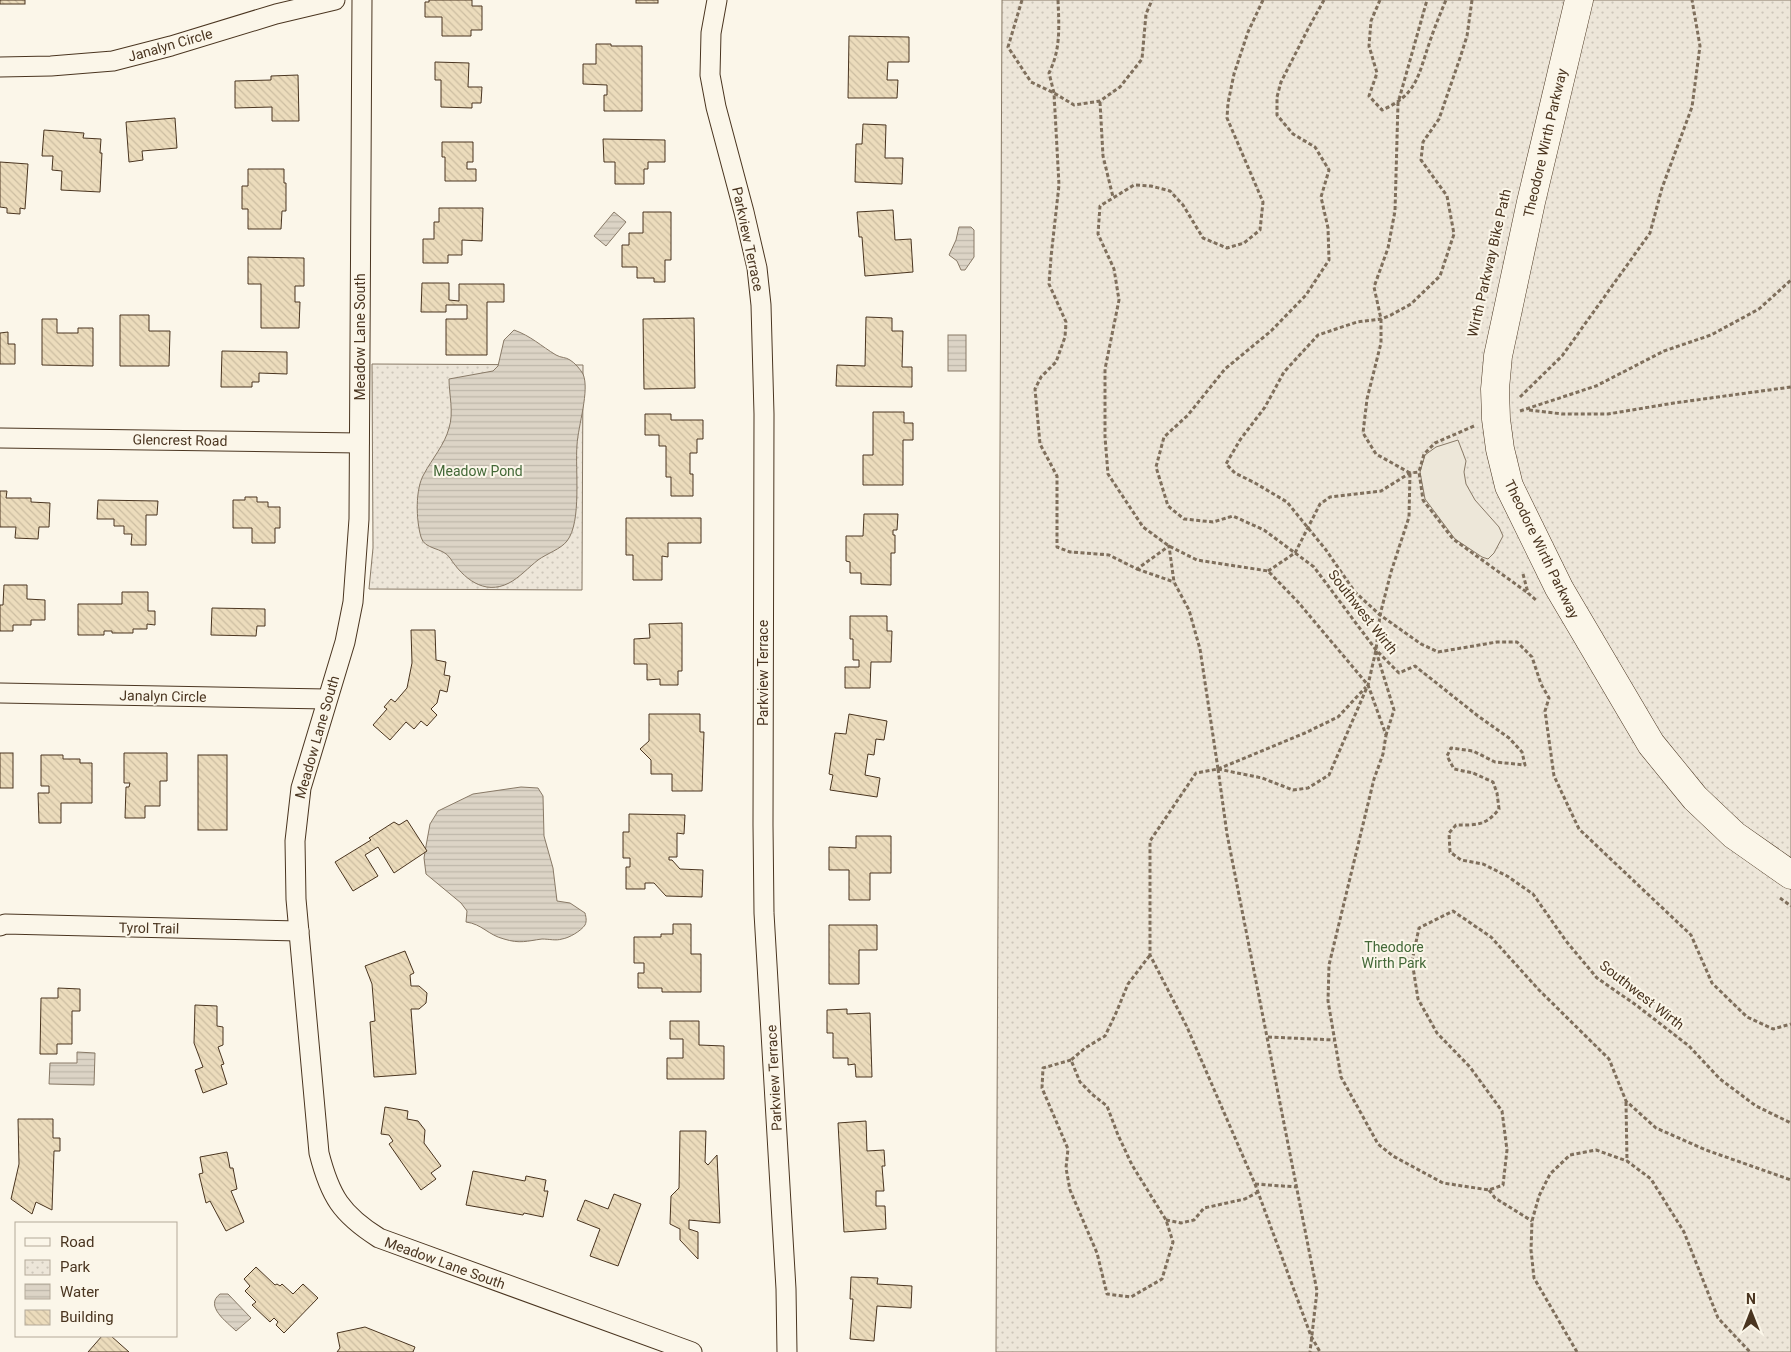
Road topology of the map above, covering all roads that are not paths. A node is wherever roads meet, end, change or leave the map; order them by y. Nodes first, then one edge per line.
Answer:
1 (336, 0) edge
2 (362, 0) edge
3 (717, 0) edge
4 (1578, 0) edge
5 (0, 67) edge
6 (0, 438) edge
7 (359, 443) junction
8 (0, 693) edge
9 (327, 699) junction
10 (1784, 886) edge
11 (0, 926) edge
12 (299, 931) junction
13 (692, 1352) edge
14 (787, 1352) edge

1 - 5 street, Janalyn Circle
2 - 7 street, Meadow Lane South
3 - 14 street, Parkview Terrace
4 - 10 street, Theodore Wirth Parkway
6 - 7 street, Glencrest Road
7 - 9 street, Meadow Lane South
8 - 9 street, Janalyn Circle
9 - 12 street, Meadow Lane South
11 - 12 street, Tyrol Trail
12 - 13 street, Meadow Lane South

